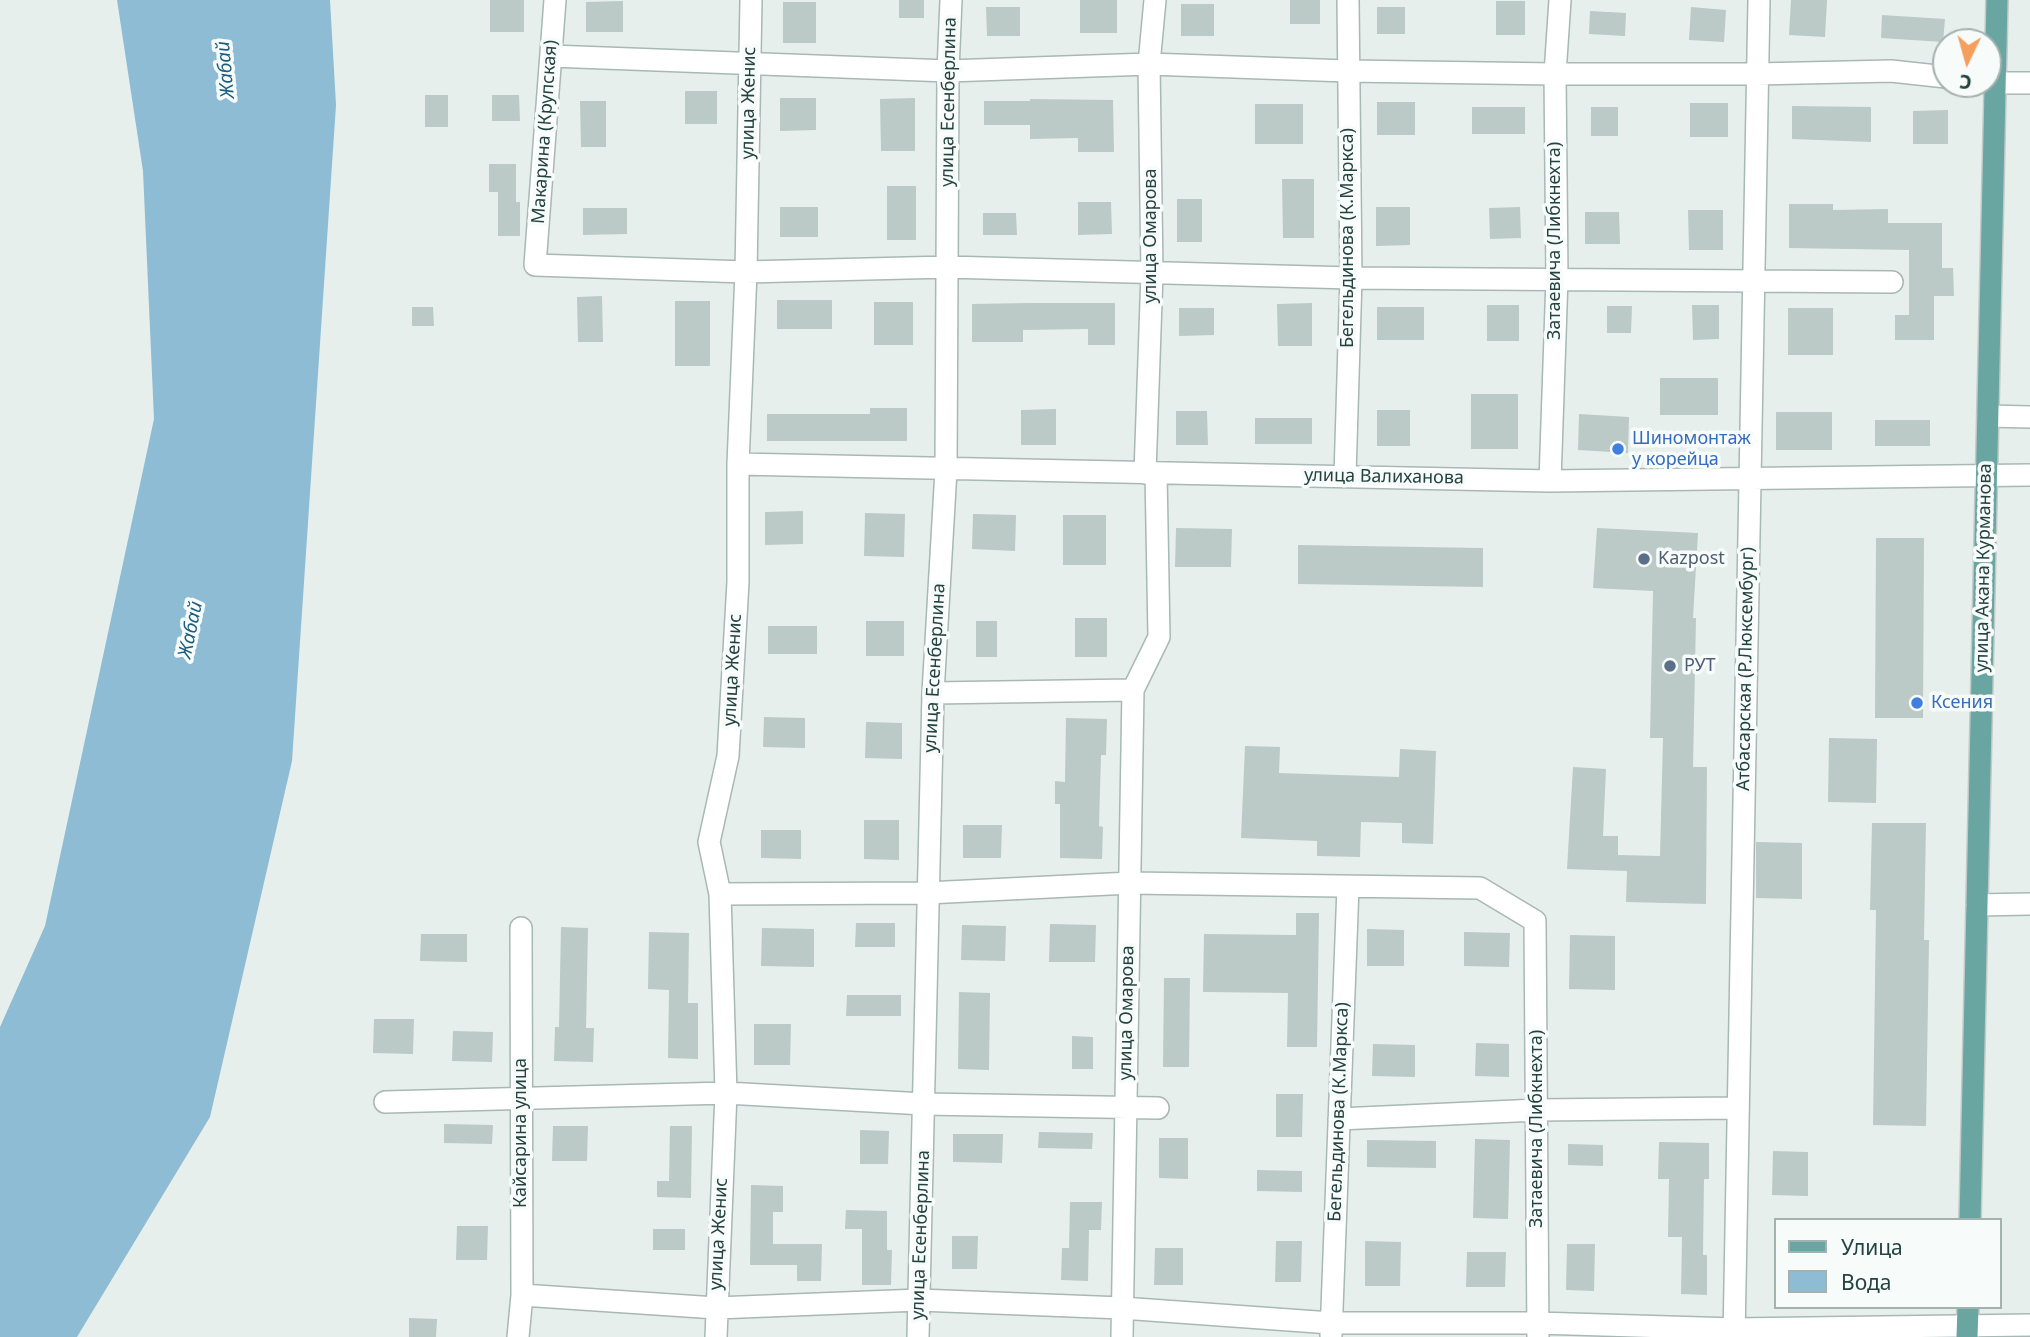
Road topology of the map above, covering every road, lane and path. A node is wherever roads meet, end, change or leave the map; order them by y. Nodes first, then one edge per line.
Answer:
1 (555, 0) edge
2 (751, 0) edge
3 (951, 0) edge
4 (1155, 0) edge
5 (1348, 0) edge
6 (1560, 0) edge
7 (1759, 0) edge
8 (1997, 0) edge
9 (1995, 28) edge
10 (551, 56) junction
11 (750, 62) junction
12 (1149, 64) junction
13 (948, 71) junction
14 (1348, 71) junction
15 (1555, 74) junction
16 (1758, 74) junction
17 (1932, 76) edge
18 (2002, 83) edge
19 (2030, 83) edge
20 (1992, 98) edge
21 (947, 267) junction
22 (746, 272) junction
23 (1152, 273) junction
24 (1351, 278) junction
25 (1557, 278) junction
26 (1754, 282) junction
27 (1892, 282) dead end
28 (1988, 416) junction
29 (2030, 417) edge
30 (738, 464) junction
31 (946, 470) junction
32 (1151, 473) junction
33 (1986, 474) junction
34 (2030, 475) edge
35 (1345, 476) junction
36 (1750, 478) junction
37 (1549, 481) junction
38 (1133, 690) junction
39 (933, 694) junction
40 (1130, 883) junction
41 (1348, 887) junction
42 (928, 893) junction
43 (720, 894) junction
44 (2030, 904) edge
45 (1977, 905) junction
46 (521, 928) dead end
47 (726, 1093) junction
48 (521, 1099) junction
49 (385, 1102) dead end
50 (924, 1104) junction
51 (1126, 1108) junction
52 (1158, 1108) dead end
53 (1738, 1108) junction
54 (1537, 1110) junction
55 (1339, 1119) junction
56 (1970, 1218) edge
57 (522, 1295) junction
58 (919, 1300) junction
59 (716, 1308) junction
60 (1122, 1308) junction
61 (1968, 1323) edge
62 (2030, 1325) edge
63 (1331, 1330) edge
64 (1538, 1330) edge
65 (1734, 1333) edge
66 (518, 1337) edge
67 (716, 1337) edge
68 (918, 1337) edge
69 (1122, 1337) edge

1 - 10 street, Макарина (Крупская)
2 - 11 street, улица Женис
3 - 13 street, улица Есенберлина
4 - 12 street, улица Омарова
5 - 14 street, Бегельдинова (К.Маркса)
6 - 15 street, Затаевича (Либкнехта)
7 - 16 street, Атбасарская (Р.Люксембург)
8 - 9 main road, улица Акана Курманова
10 - 11 street
10 - 22 street, Макарина (Крупская)
11 - 13 street
11 - 22 street, улица Женис
12 - 13 street
12 - 14 street
12 - 23 street, улица Омарова
13 - 21 street, улица Есенберлина
14 - 15 street
14 - 24 street, Бегельдинова (К.Маркса)
15 - 16 street
15 - 25 street, Затаевича (Либкнехта)
16 - 17 street
16 - 26 street, Атбасарская (Р.Люксембург)
18 - 19 street
20 - 28 main road, улица Акана Курманова
21 - 22 street
21 - 23 street
21 - 31 street, улица Есенберлина
22 - 30 street, улица Женис
23 - 24 street
23 - 32 street, улица Омарова
24 - 25 street
24 - 35 street, Бегельдинова (К.Маркса)
25 - 26 street
25 - 37 street, Затаевича (Либкнехта)
26 - 27 street
26 - 36 street, Атбасарская (Р.Люксембург)
28 - 29 street
28 - 33 main road, улица Акана Курманова
30 - 31 street, улица Валиханова
30 - 43 street, улица Женис
31 - 32 street, улица Валиханова
31 - 39 street, улица Есенберлина
32 - 35 street, улица Валиханова
32 - 38 street, улица Омарова
33 - 34 street, улица Валиханова
33 - 36 street, улица Валиханова
33 - 45 main road, улица Акана Курманова
35 - 37 street, улица Валиханова
36 - 37 street, улица Валиханова
36 - 53 street, Атбасарская (Р.Люксембург)
38 - 39 street
38 - 40 street, улица Омарова
39 - 42 street, улица Есенберлина
40 - 41 street
40 - 42 street
40 - 51 street, улица Омарова
41 - 54 street, Затаевича (Либкнехта)
41 - 55 street, Бегельдинова (К.Маркса)
42 - 43 street
42 - 50 street, улица Есенберлина
43 - 47 street, улица Женис
44 - 45 street
45 - 56 main road, улица Акана Курманова
46 - 48 street, Кайсарина улица
47 - 48 street
47 - 50 street
47 - 59 street, улица Женис
48 - 49 street
48 - 57 street, Кайсарина улица
50 - 51 street
50 - 58 street, улица Есенберлина
51 - 52 street
51 - 60 street, улица Омарова
53 - 54 street
53 - 65 street, Атбасарская (Р.Люксембург)
54 - 55 street
54 - 64 street, Затаевича (Либкнехта)
55 - 63 street, Бегельдинова (К.Маркса)
57 - 59 street
57 - 66 street, Кайсарина улица
58 - 59 street
58 - 60 street
58 - 68 street, улица Есенберлина
59 - 67 street, улица Женис
60 - 63 street
60 - 69 street, улица Омарова
61 - 62 street
61 - 65 street
63 - 64 street
64 - 65 street

